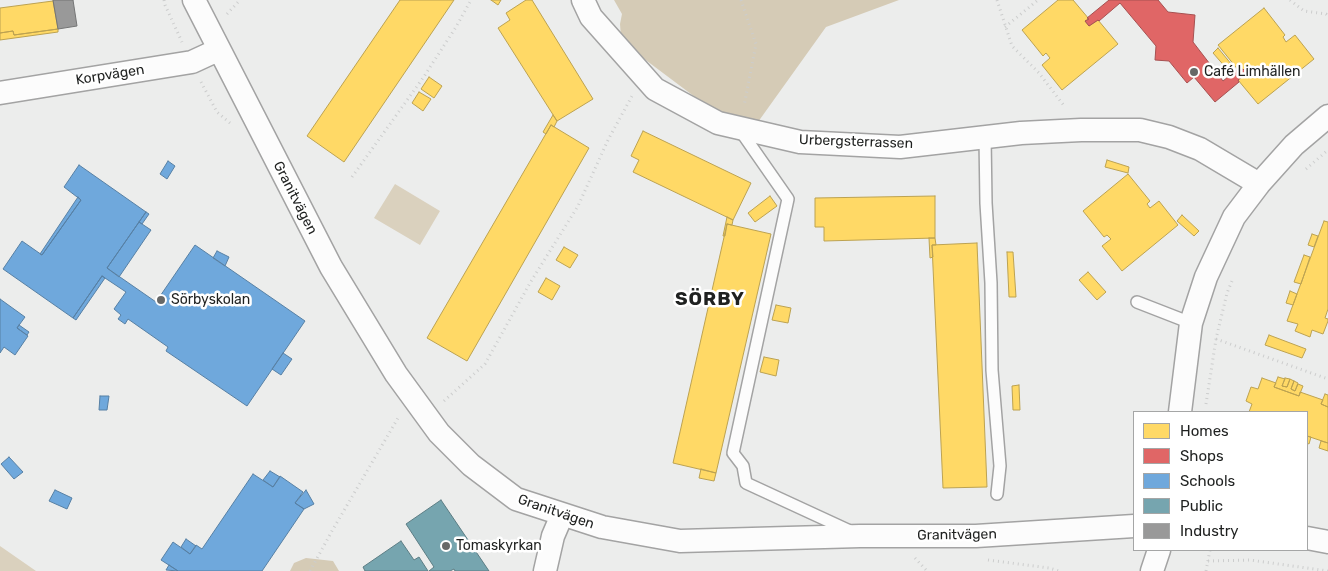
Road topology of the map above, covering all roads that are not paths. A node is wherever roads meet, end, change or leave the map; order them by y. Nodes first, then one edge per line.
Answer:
1 (194, 0) edge
2 (583, 0) edge
3 (218, 50) junction
4 (0, 93) edge
5 (1328, 116) edge
6 (739, 128) junction
7 (985, 138) junction
8 (1259, 184) junction
9 (1137, 302) dead end
10 (1191, 324) junction
11 (1180, 411) edge
12 (997, 494) dead end
13 (562, 515) junction
14 (1133, 526) edge
15 (860, 536) junction
16 (1308, 538) edge
17 (1328, 542) edge
18 (1159, 551) edge
19 (545, 571) edge
20 (1152, 571) edge

1 - 3 street, Granitvägen
2 - 6 street, Urbergsterrassen
3 - 4 street, Korpvägen
3 - 13 street, Granitvägen
5 - 8 street
6 - 7 street, Urbergsterrassen
6 - 15 lane
7 - 8 street, Urbergsterrassen
7 - 12 lane
8 - 10 street
9 - 10 lane
10 - 11 street
13 - 15 street, Granitvägen
13 - 19 street
14 - 15 street, Granitvägen
16 - 17 street
18 - 20 street

